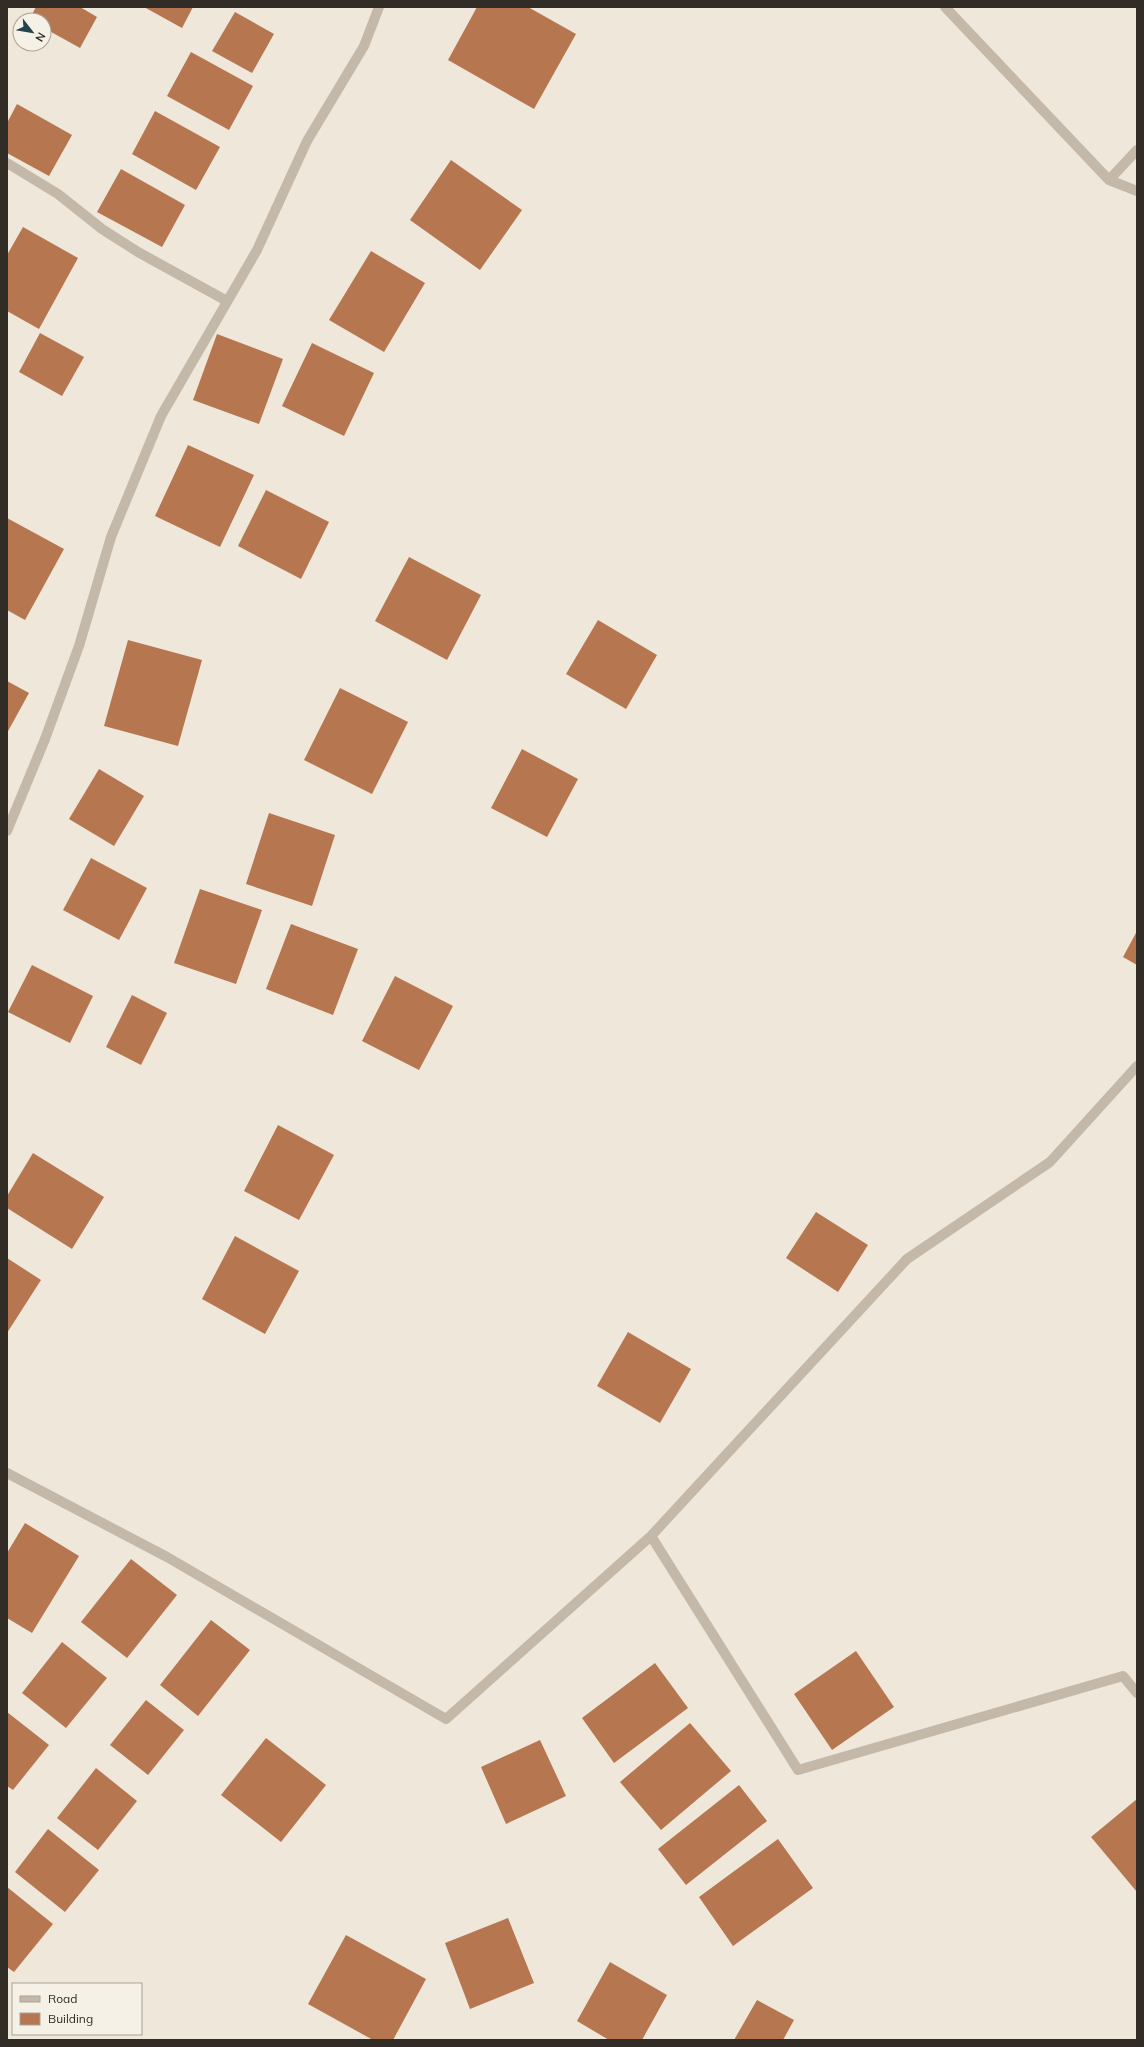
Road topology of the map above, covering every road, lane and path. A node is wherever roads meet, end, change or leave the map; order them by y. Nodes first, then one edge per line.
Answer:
1 (379, 7) edge
2 (945, 7) edge
3 (1137, 150) edge
4 (7, 163) edge
5 (1109, 180) junction
6 (1137, 191) edge
7 (227, 301) junction
8 (7, 831) edge
9 (1137, 1066) edge
10 (7, 1473) edge
11 (651, 1536) junction
12 (1137, 1693) edge

1 - 7 street
2 - 5 street
3 - 5 street
4 - 7 street
5 - 6 street
7 - 8 street
9 - 11 street
10 - 11 street
11 - 12 street

